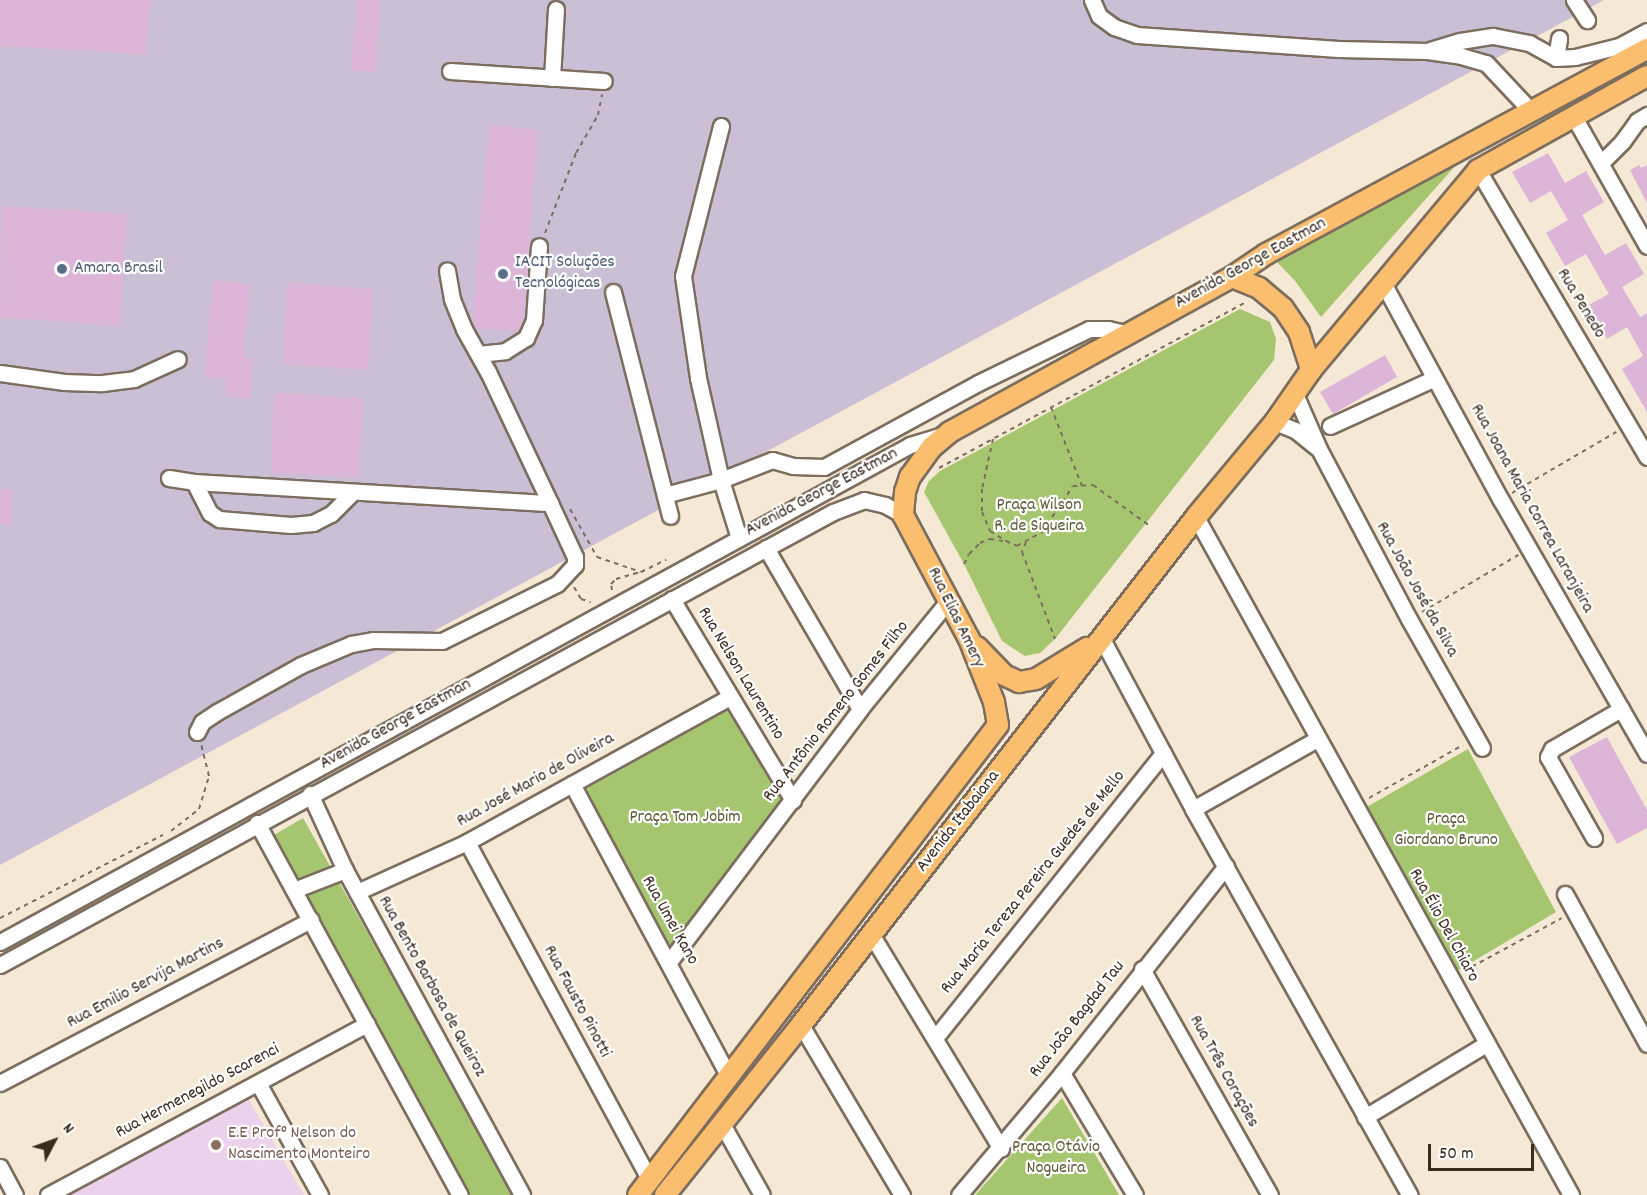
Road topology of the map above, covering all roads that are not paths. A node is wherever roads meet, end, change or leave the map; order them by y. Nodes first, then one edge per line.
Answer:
1 (1092, 0) edge
2 (1574, 0) edge
3 (556, 9) dead end
4 (1587, 20) dead end
5 (1647, 31) edge
6 (1559, 38) dead end
7 (1647, 49) edge
8 (1427, 51) junction
9 (1556, 57) junction
10 (450, 71) dead end
11 (1647, 76) edge
12 (552, 78) junction
13 (604, 81) road end
14 (1532, 112) junction
15 (1647, 115) edge
16 (1574, 117) junction
17 (721, 126) dead end
18 (1601, 163) junction
19 (1478, 170) junction
20 (1645, 238) edge
21 (539, 246) road end
22 (447, 270) dead end
23 (1232, 277) junction
24 (1383, 283) junction
25 (613, 292) dead end
26 (1126, 333) junction
27 (478, 354) junction
28 (178, 359) dead end
29 (1311, 370) junction
30 (0, 373) edge
31 (1435, 378) junction
32 (1294, 394) junction
33 (1275, 422) junction
34 (1330, 426) dead end
35 (951, 432) junction
36 (1319, 449) junction
37 (1647, 457) edge
38 (169, 478) dead end
39 (721, 480) junction
40 (194, 482) junction
41 (352, 493) junction
42 (665, 495) junction
43 (550, 503) junction
44 (903, 515) junction
45 (670, 516) dead end
46 (1196, 517) junction
47 (739, 538) junction
48 (766, 548) junction
49 (672, 599) junction
50 (949, 600) junction
51 (969, 639) junction
52 (1102, 639) junction
53 (730, 697) junction
54 (860, 709) junction
55 (1621, 709) junction
56 (998, 725) joint
57 (197, 732) road end
58 (1317, 739) junction
59 (1479, 743) road end
60 (1647, 752) edge
61 (1162, 753) junction
62 (572, 784) junction
63 (310, 794) junction
64 (793, 800) junction
65 (1194, 809) junction
66 (257, 823) junction
67 (1594, 838) dead end
68 (467, 842) junction
69 (1226, 866) junction
70 (345, 870) junction
71 (294, 890) junction
72 (357, 892) junction
73 (1565, 894) dead end
74 (311, 920) junction
75 (871, 934) junction
76 (0, 942) edge
77 (669, 962) junction
78 (0, 965) edge
79 (1142, 969) junction
80 (367, 1024) junction
81 (801, 1025) junction
82 (1645, 1035) edge
83 (935, 1038) junction
84 (1486, 1044) junction
85 (1062, 1073) junction
86 (729, 1077) junction
87 (0, 1083) edge
88 (258, 1083) junction
89 (1365, 1117) junction
90 (722, 1124) junction
91 (1001, 1149) junction
92 (0, 1167) edge
93 (644, 1188) edge
94 (15, 1195) edge
95 (48, 1195) edge
96 (320, 1195) edge
97 (460, 1195) edge
98 (522, 1195) edge
99 (665, 1195) edge
100 (762, 1195) edge
101 (902, 1195) edge
102 (959, 1195) edge
103 (1135, 1195) edge
104 (1270, 1195) edge
105 (1410, 1195) edge
106 (1571, 1195) edge

1 - 8 street
2 - 4 street
3 - 12 street
5 - 9 street
6 - 9 street
7 - 14 main road, Avenida George Eastman
8 - 9 street
8 - 14 street
10 - 12 street
11 - 16 main road
12 - 13 street
14 - 23 main road, Avenida George Eastman
15 - 18 street
16 - 18 street
16 - 19 main road
17 - 39 street
18 - 20 street
19 - 24 main road
19 - 37 street, Rua Penedo
21 - 27 street
22 - 27 street
23 - 26 main road, Avenida George Eastman
23 - 29 main road
24 - 29 main road
24 - 31 street, Rua Joana Maria Correa Laranjeira
25 - 42 street
26 - 35 main road, Avenida George Eastman
26 - 39 street
27 - 43 street
28 - 30 street
29 - 32 main road
31 - 34 street
31 - 55 street, Rua Joana Maria Correa Laranjeira
32 - 33 main road
32 - 36 street, Rua João José da Silva
33 - 36 street, Rua João José da Silva
33 - 46 main road, Avenida Itabaiana
35 - 44 main road
35 - 47 street, Avenida George Eastman
36 - 59 street, Rua João José da Silva
38 - 40 street
39 - 42 street
39 - 47 street
40 - 41 street
40 - 41 street
41 - 43 street
42 - 45 street
43 - 57 street
44 - 48 street, Avenida George Eastman
44 - 50 main road, Rua Elias Amery
46 - 52 main road, Avenida Itabaiana
46 - 58 street, Rua Élio Del Chiaro
47 - 76 street, Avenida George Eastman
48 - 49 street, Avenida George Eastman
48 - 54 street
49 - 53 street, Rua Nelson Laurentino
49 - 63 street, Avenida George Eastman
50 - 51 main road, Rua Elias Amery
50 - 54 street, Rua Antônio Romeno Gomes Filho
51 - 52 main road
51 - 56 main road, Rua Elias Amery
52 - 61 street
52 - 75 main road, Avenida Itabaiana
53 - 62 street, Rua José Mario de Oliveira
53 - 64 street, Rua Nelson Laurentino
54 - 64 street, Rua Antônio Romeno Gomes Filho
55 - 60 street, Rua Joana Maria Correa Laranjeira
55 - 67 street
56 - 86 main road, Avenida Itabaiana
58 - 65 street
58 - 84 street, Rua Élio Del Chiaro
61 - 65 street
61 - 83 street, Rua Maria Tereza Pereira Guedes de Mello
62 - 68 street, Rua José Mario de Oliveira
62 - 77 street, Rua Umei Kano
63 - 66 street, Avenida George Eastman
63 - 70 street, Rua Bento Barbosa de Queiroz
64 - 77 street, Rua Antônio Romeno Gomes Filho
65 - 69 street
66 - 71 street
66 - 78 street, Avenida George Eastman
68 - 72 street, Rua José Mario de Oliveira
68 - 93 street, Rua Fausto Pinotti
69 - 79 street, Rua João Bagdad Tau
69 - 89 street
70 - 71 street
70 - 72 street, Rua Bento Barbosa de Queiroz
71 - 74 street
72 - 98 street, Rua Bento Barbosa de Queiroz
73 - 82 street
74 - 80 street
74 - 87 street, Rua Emilio Servija Martins
75 - 81 main road, Avenida Itabaiana
75 - 83 street
77 - 86 street, Rua Umei Kano
79 - 85 street, Rua João Bagdad Tau
79 - 104 street, Rua Três Corações
80 - 88 street, Rua Hermenegildo Scarenci
80 - 97 street
81 - 90 main road, Avenida Itabaiana
81 - 101 street
83 - 91 street
84 - 89 street
84 - 106 street, Rua Élio Del Chiaro
85 - 91 street, Rua João Bagdad Tau
85 - 103 street
86 - 93 main road, Avenida Itabaiana
88 - 95 street, Rua Hermenegildo Scarenci
88 - 96 street
89 - 105 street
90 - 99 main road, Avenida Itabaiana
90 - 100 street
91 - 102 street, Rua João Bagdad Tau
92 - 94 street

